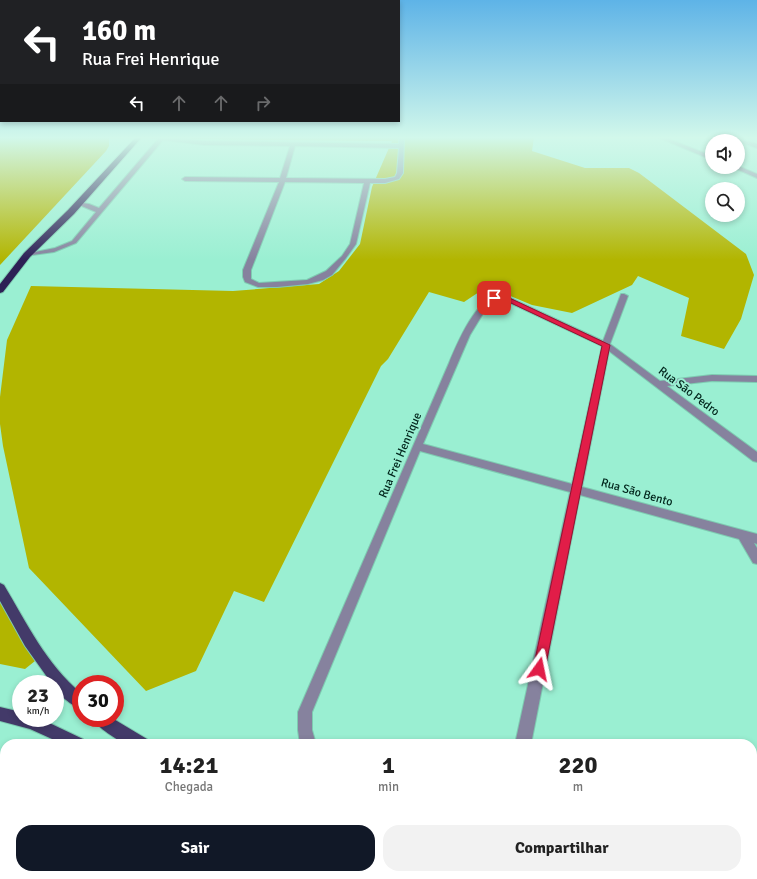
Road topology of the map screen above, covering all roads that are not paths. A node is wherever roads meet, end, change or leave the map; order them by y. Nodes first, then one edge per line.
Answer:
1 (102, 178) edge
2 (128, 178) edge
3 (396, 178) edge
4 (185, 179) dead end
5 (283, 179) junction
6 (367, 182) junction
7 (79, 203) junction
8 (100, 211) junction
9 (24, 258) junction
10 (0, 281) edge
11 (0, 290) edge
12 (624, 296) dead end
13 (606, 345) junction
14 (757, 379) edge
15 (660, 384) junction
16 (417, 446) junction
17 (757, 458) edge
18 (577, 489) junction
19 (744, 537) junction
20 (757, 539) edge
21 (757, 559) edge
22 (0, 589) edge
23 (72, 694) edge
24 (0, 714) edge
25 (112, 727) edge
26 (69, 739) edge
27 (133, 739) edge
28 (307, 739) edge
29 (525, 739) edge

1 - 7 highway
2 - 8 street
3 - 6 street
4 - 5 street
5 - 6 street
5 - 6 street
7 - 8 street
7 - 9 highway
8 - 9 street
9 - 10 highway
9 - 11 highway
12 - 13 street
13 - 15 street, Rua São Pedro
13 - 16 street, Rua Frei Henrique
13 - 18 street
14 - 15 street
15 - 17 street, Rua São Pedro
16 - 18 street, Rua São Bento
16 - 28 street, Rua Frei Henrique
18 - 19 street, Rua São Bento
18 - 29 street
19 - 20 street, Rua São Bento
19 - 21 street
22 - 23 main road
24 - 26 main road
25 - 27 main road

